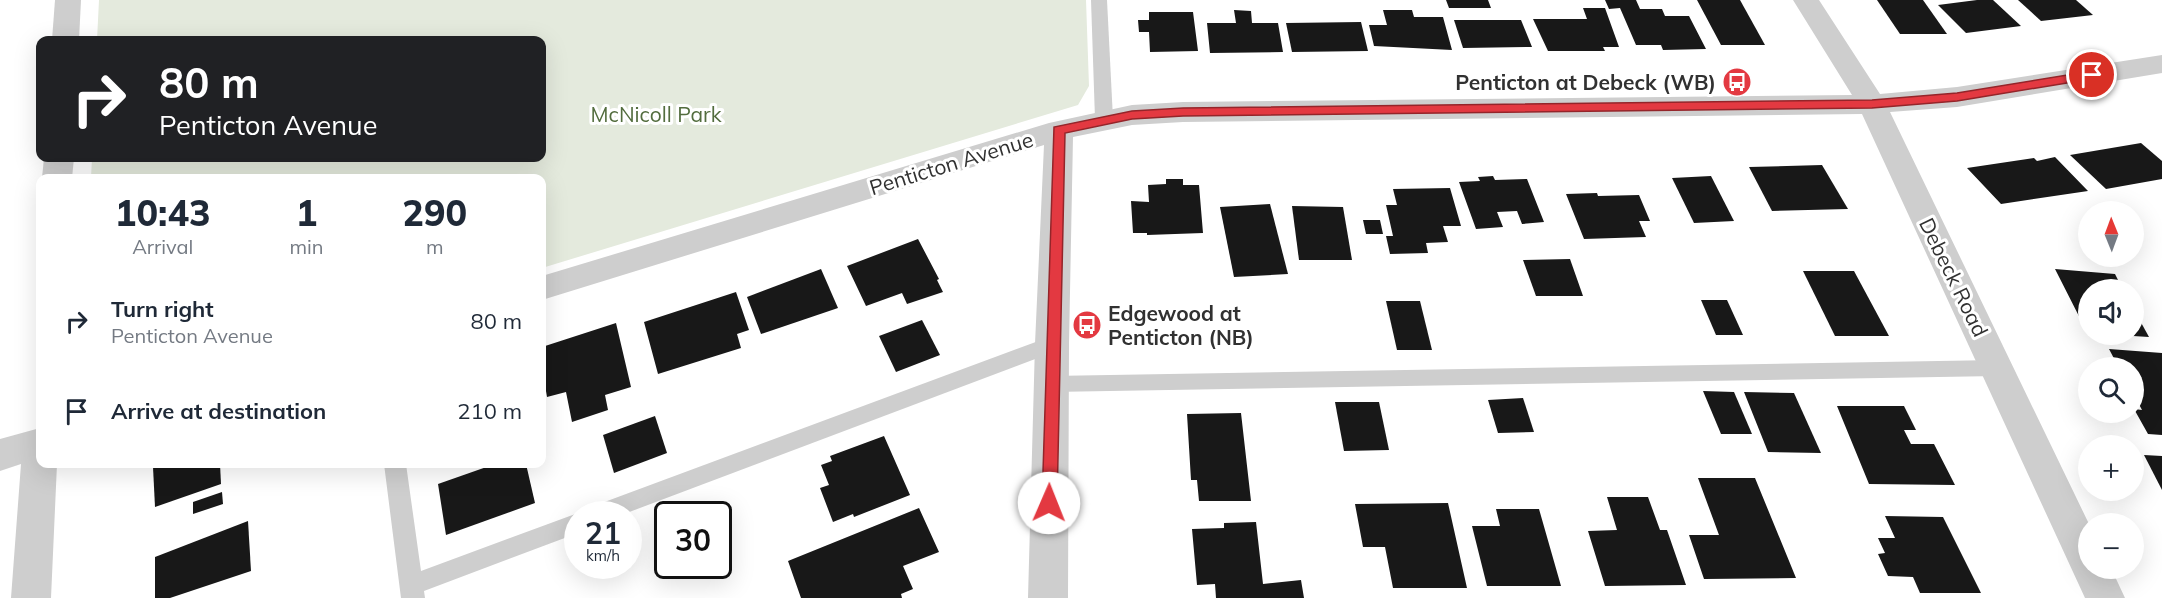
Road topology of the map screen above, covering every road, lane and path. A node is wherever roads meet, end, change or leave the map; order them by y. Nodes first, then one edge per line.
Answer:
1 (68, 0) edge
2 (1099, 0) edge
3 (1806, 0) edge
4 (66, 36) edge
5 (2162, 64) edge
6 (1872, 104) junction
7 (1104, 119) junction
8 (1059, 130) junction
9 (546, 287) edge
10 (1052, 344) junction
11 (1997, 368) junction
12 (1051, 384) junction
13 (36, 444) edge
14 (0, 455) edge
15 (39, 468) edge
16 (396, 468) edge
17 (634, 501) edge
18 (564, 529) edge
19 (2078, 541) edge
20 (2096, 579) edge
21 (412, 592) edge
22 (31, 598) edge
23 (1048, 598) edge
24 (2105, 598) edge

1 - 4 street
2 - 7 lane
3 - 6 street, Debeck Road
5 - 6 street, Penticton Avenue
6 - 7 street, Penticton Avenue
6 - 11 street, Debeck Road
7 - 8 street, Penticton Avenue
8 - 9 street, Penticton Avenue
8 - 10 street
10 - 12 street
10 - 17 lane
11 - 12 lane
11 - 19 street, Debeck Road
12 - 23 street
13 - 14 street
15 - 22 street
16 - 21 lane
18 - 21 lane
20 - 24 street

